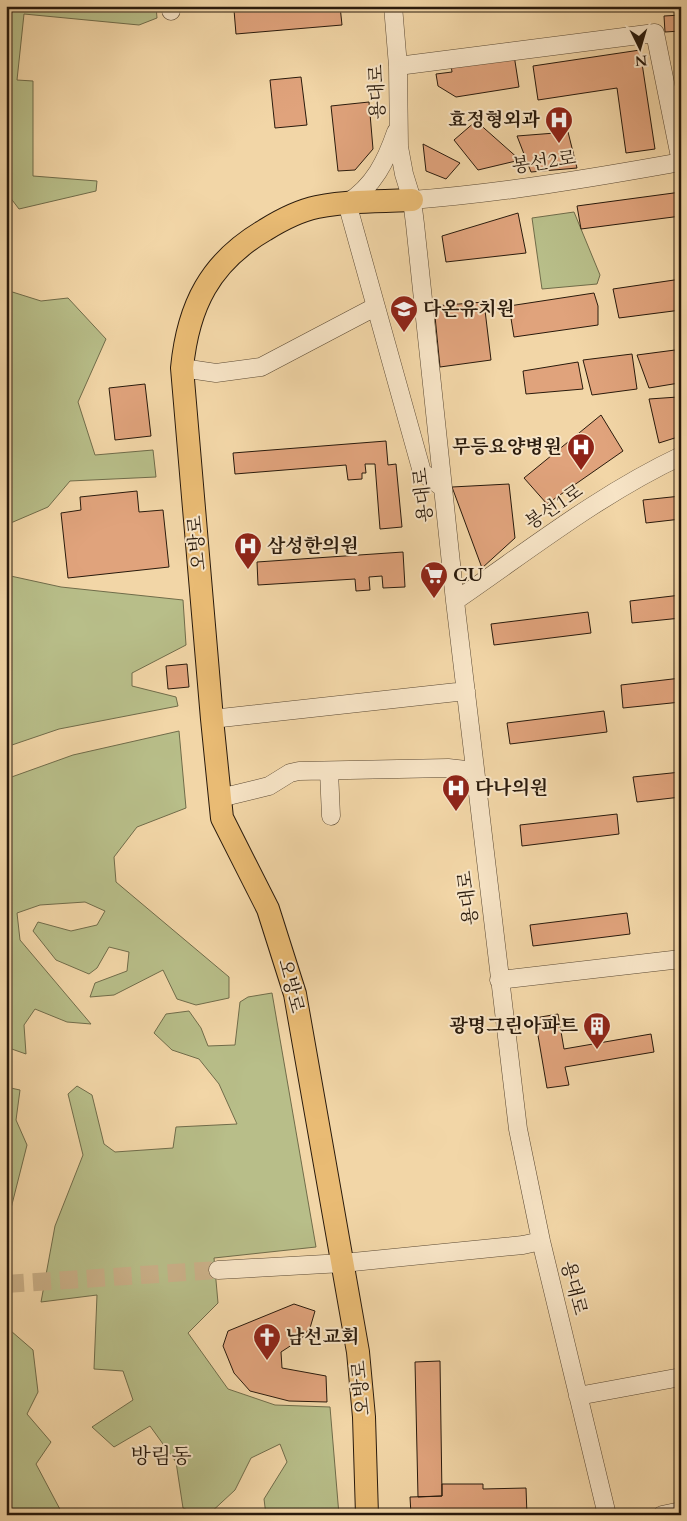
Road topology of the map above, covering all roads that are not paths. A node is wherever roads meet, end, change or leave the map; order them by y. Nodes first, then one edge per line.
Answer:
1 (393, 6) edge
2 (398, 66) junction
3 (399, 123) junction
4 (681, 162) edge
5 (412, 200) junction
6 (347, 203) junction
7 (376, 307) junction
8 (182, 368) junction
9 (681, 456) edge
10 (443, 488) junction
11 (455, 601) junction
12 (466, 691) junction
13 (212, 719) junction
14 (329, 771) junction
15 (475, 771) junction
16 (220, 798) junction
17 (331, 816) dead end
18 (681, 959) edge
19 (499, 980) junction
20 (541, 1241) junction
21 (343, 1263) junction
22 (218, 1270) tunnel mouth
23 (681, 1377) edge
24 (578, 1396) junction
25 (681, 1511) edge
26 (367, 1515) edge
27 (607, 1515) edge
28 (662, 1515) edge

1 - 2 street, 용대로
2 - 3 street, 용대로
2 - 4 street
3 - 5 street, 용대로
3 - 6 street
4 - 5 street, 봉선2로
5 - 6 main road, 오방로
5 - 10 street, 용대로
6 - 7 street
6 - 8 main road, 오방로
7 - 8 street
7 - 10 street
8 - 13 main road, 오방로
9 - 11 street, 봉선1로
10 - 11 street, 용대로
11 - 12 street, 용대로
12 - 13 street
12 - 15 street, 용대로
13 - 16 main road, 오방로
14 - 15 street
14 - 16 street
14 - 17 street
15 - 19 street, 용대로
16 - 21 main road, 오방로
18 - 19 street
19 - 20 street, 용대로
20 - 21 street
20 - 24 street, 용대로
21 - 22 street
21 - 26 main road, 오방로
23 - 24 street
24 - 27 street, 용대로
25 - 28 street

